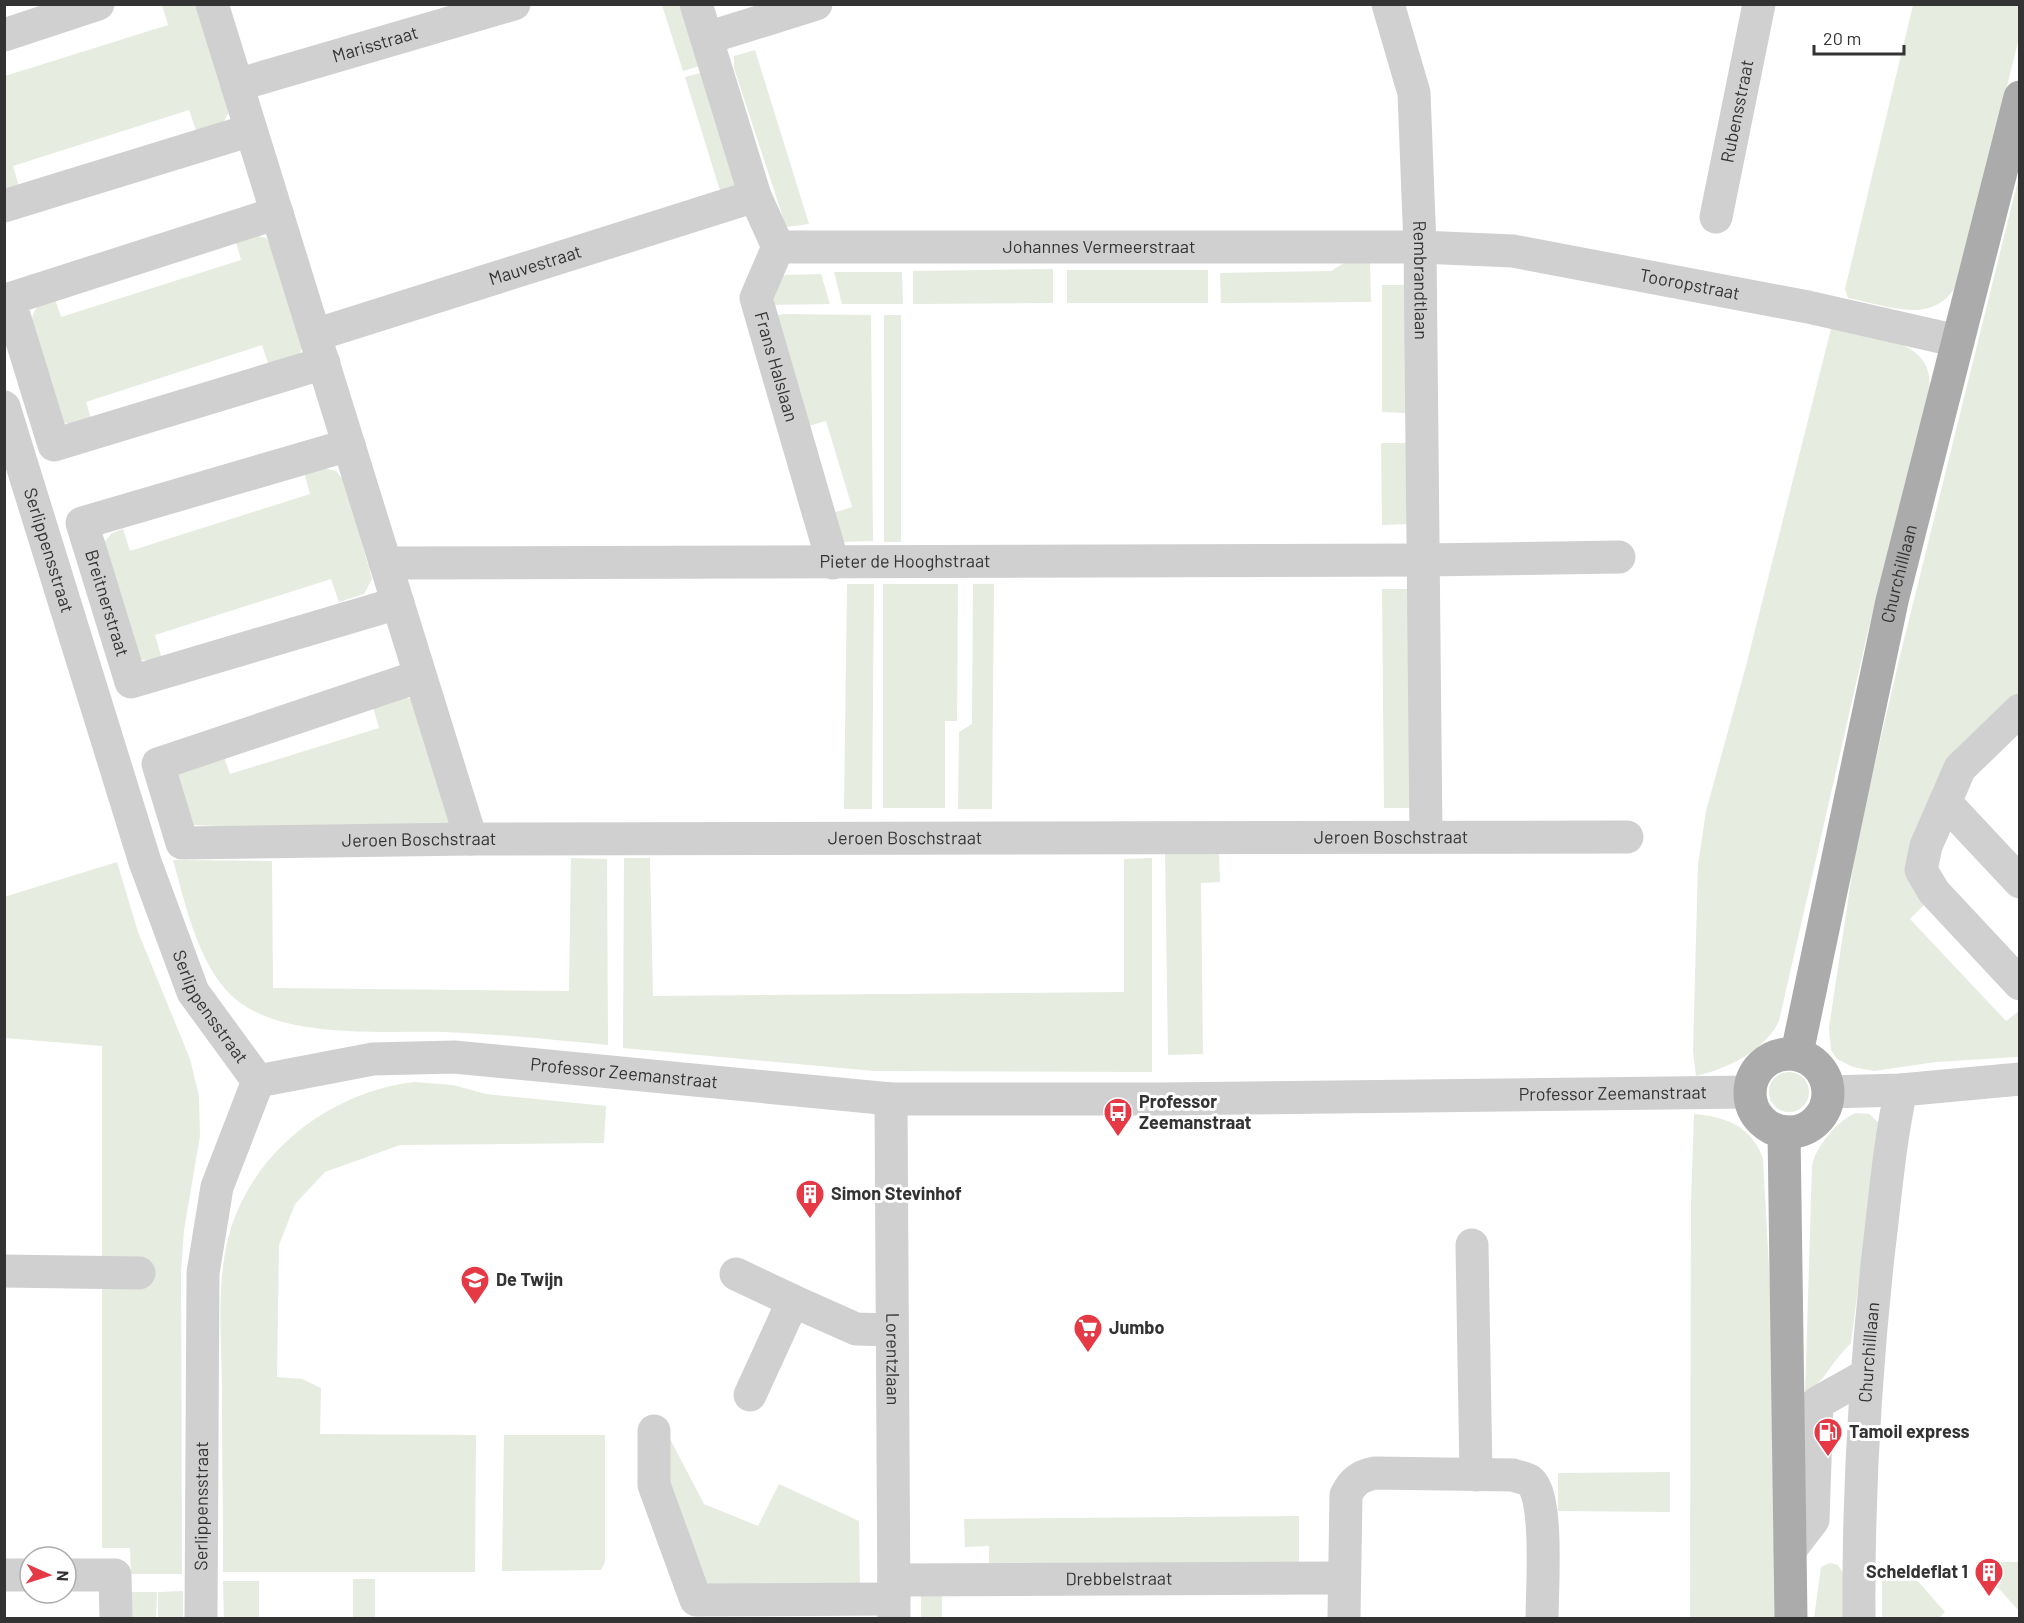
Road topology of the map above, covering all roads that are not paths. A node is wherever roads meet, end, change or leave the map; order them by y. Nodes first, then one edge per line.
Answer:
1 (98, 4) edge
2 (212, 4) edge
3 (514, 4) edge
4 (696, 4) edge
5 (816, 4) edge
6 (1388, 4) edge
7 (1759, 4) edge
8 (4, 34) edge
9 (707, 38) junction
10 (237, 86) junction
11 (2019, 97) edge
12 (251, 129) junction
13 (755, 196) junction
14 (4, 206) edge
15 (277, 213) junction
16 (1716, 217) dead end
17 (778, 247) junction
18 (1420, 247) junction
19 (1958, 341) junction
20 (319, 349) junction
21 (4, 407) edge
22 (349, 445) junction
23 (1620, 557) dead end
24 (1424, 560) junction
25 (833, 562) junction
26 (385, 563) junction
27 (398, 603) junction
28 (420, 676) junction
29 (2019, 710) edge
30 (1945, 802) junction
31 (1426, 837) junction
32 (1627, 837) dead end
33 (471, 839) junction
34 (2019, 882) edge
35 (2019, 984) edge
36 (1797, 1053) junction
37 (2019, 1079) edge
38 (258, 1081) junction
39 (1901, 1090) junction
40 (1749, 1092) junction
41 (1829, 1092) junction
42 (891, 1099) junction
43 (1784, 1132) junction
44 (1472, 1245) dead end
45 (4, 1272) edge
46 (139, 1273) dead end
47 (736, 1274) dead end
48 (793, 1301) junction
49 (891, 1330) junction
50 (1865, 1376) junction
51 (750, 1395) dead end
52 (654, 1431) dead end
53 (1476, 1475) junction
54 (1790, 1550) junction
55 (78, 1575) edge
56 (1344, 1578) junction
57 (894, 1599) edge
58 (116, 1618) edge
59 (201, 1618) edge
60 (1344, 1618) edge
61 (1542, 1618) edge
62 (1791, 1618) edge
63 (1859, 1618) edge

1 - 8 street
2 - 10 street
3 - 10 street, Marisstraat
4 - 9 street
5 - 9 street
6 - 18 street, Rembrandtlaan
7 - 16 street, Rubensstraat
9 - 13 street
10 - 12 street
11 - 19 main road, Churchilllaan
12 - 14 street
12 - 15 street
13 - 17 street
13 - 20 street, Mauvestraat
15 - 20 street
15 - 20 street
17 - 18 street, Johannes Vermeerstraat
17 - 25 street, Frans Halslaan
18 - 19 street, Tooropstraat
18 - 24 street, Rembrandtlaan
19 - 36 main road, Churchilllaan
20 - 22 street
21 - 38 street, Serlippensstraat
22 - 26 street
22 - 27 street, Breitnerstraat
23 - 24 street
24 - 25 street, Pieter de Hooghstraat
24 - 31 street, Rembrandtlaan
25 - 26 street, Pieter de Hooghstraat
26 - 27 street
27 - 28 street
28 - 33 street
28 - 33 street, Jeroen Boschstraat
29 - 30 street
30 - 34 street
30 - 35 street
31 - 32 street, Jeroen Boschstraat
31 - 33 street, Jeroen Boschstraat
36 - 40 main road
36 - 41 main road
37 - 39 street
38 - 42 street, Professor Zeemanstraat
38 - 59 street, Serlippensstraat
39 - 41 street
39 - 50 street, Churchilllaan
40 - 42 street, Professor Zeemanstraat
40 - 43 main road
41 - 43 main road
42 - 49 street, Lorentzlaan
43 - 54 main road
44 - 53 street
45 - 46 street
47 - 48 street
48 - 49 street
48 - 51 street
49 - 57 street, Lorentzlaan
50 - 54 street
50 - 63 street, Churchilllaan
52 - 57 street, Drebbelstraat
53 - 56 street
53 - 61 street
54 - 62 main road
55 - 58 street
56 - 57 street, Drebbelstraat
56 - 60 street

